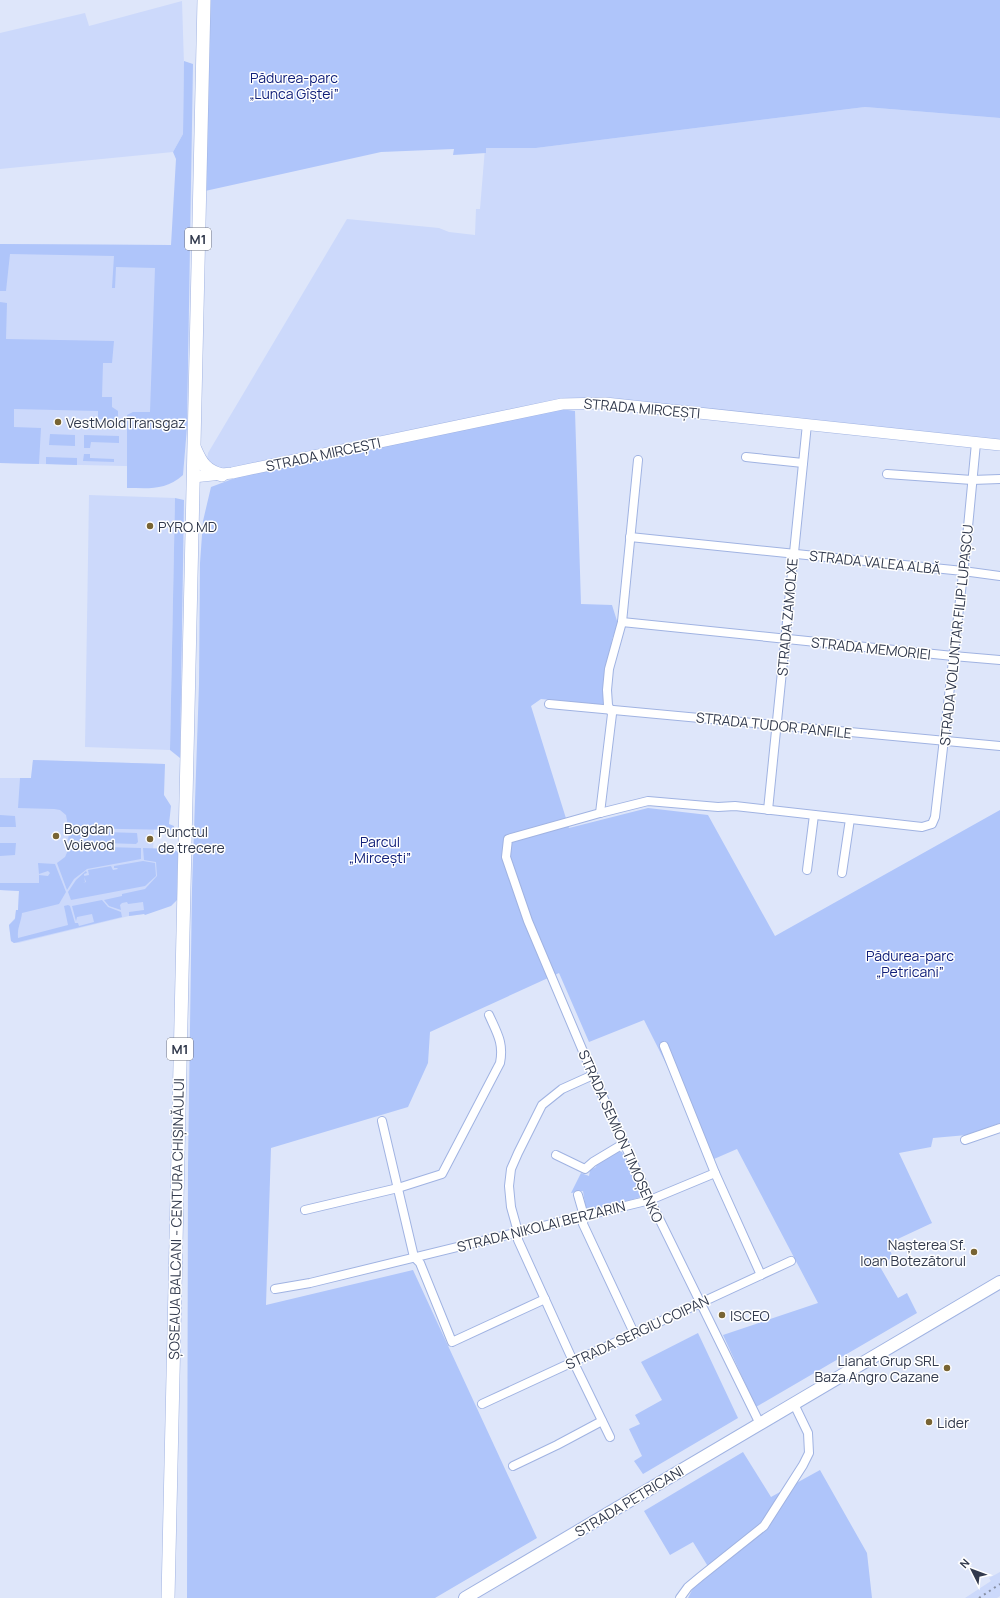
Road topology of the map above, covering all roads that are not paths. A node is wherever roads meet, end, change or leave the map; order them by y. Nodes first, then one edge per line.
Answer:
1 (204, 0) edge
2 (807, 424) junction
3 (976, 443) junction
4 (1000, 445) edge
5 (194, 447) junction
6 (746, 457) dead end
7 (638, 460) dead end
8 (803, 463) junction
9 (887, 474) dead end
10 (222, 475) junction
11 (193, 477) junction
12 (1000, 479) edge
13 (972, 480) junction
14 (630, 537) junction
15 (793, 553) junction
16 (963, 571) junction
17 (1000, 576) edge
18 (622, 622) junction
19 (786, 639) junction
20 (953, 656) junction
21 (1000, 660) edge
22 (549, 704) dead end
23 (610, 709) junction
24 (777, 725) junction
25 (944, 742) junction
26 (1000, 746) edge
27 (768, 810) junction
28 (600, 813) junction
29 (814, 815) junction
30 (850, 819) junction
31 (807, 870) dead end
32 (842, 874) dead end
33 (489, 1015) dead end
34 (664, 1046) dead end
35 (593, 1075) junction
36 (382, 1121) dead end
37 (1000, 1128) edge
38 (965, 1140) dead end
39 (623, 1144) junction
40 (556, 1155) dead end
41 (715, 1173) junction
42 (398, 1188) junction
43 (578, 1195) dead end
44 (650, 1200) junction
45 (305, 1210) dead end
46 (584, 1216) junction
47 (518, 1232) junction
48 (414, 1257) junction
49 (791, 1261) dead end
50 (762, 1275) junction
51 (1000, 1282) edge
52 (275, 1289) dead end
53 (545, 1299) junction
54 (700, 1304) junction
55 (634, 1333) junction
56 (573, 1361) junction
57 (482, 1404) dead end
58 (794, 1404) junction
59 (602, 1421) junction
60 (760, 1424) junction
61 (610, 1438) dead end
62 (513, 1466) dead end
63 (168, 1598) edge
64 (465, 1598) edge
65 (680, 1598) edge

1 - 5 highway, ȘOSEAUA BALCANI - CENTURA CHIȘINĂULUI / M1
2 - 3 main road, STRADA MIRCEȘTI
2 - 8 street, STRADA ZAMOLXE
2 - 10 main road, STRADA MIRCEȘTI
3 - 4 main road, STRADA MIRCEȘTI
3 - 13 street, STRADA VOLUNTAR FILIP LUPAȘCU
5 - 10 highway
5 - 11 highway, ȘOSEAUA BALCANI - CENTURA CHIȘINĂULUI / M1
6 - 8 street
7 - 14 street
8 - 15 street, STRADA ZAMOLXE
9 - 13 street
10 - 11 main road, STRADA MIRCEȘTI
11 - 63 highway, ȘOSEAUA BALCANI - CENTURA CHIȘINĂULUI / M1
12 - 13 street
13 - 16 street, STRADA VOLUNTAR FILIP LUPAȘCU
14 - 15 street, STRADA VALEA ALBĂ
14 - 18 street
15 - 16 street, STRADA VALEA ALBĂ
15 - 19 street, STRADA ZAMOLXE
16 - 17 street, STRADA VALEA ALBĂ
16 - 20 street, STRADA VOLUNTAR FILIP LUPAȘCU
18 - 19 street, STRADA MEMORIEI
18 - 23 street
19 - 20 street, STRADA MEMORIEI
19 - 24 street, STRADA ZAMOLXE
20 - 21 street, STRADA MEMORIEI
20 - 25 street, STRADA VOLUNTAR FILIP LUPAȘCU
22 - 23 street, STRADA TUDOR PANFILE
23 - 24 street, STRADA TUDOR PANFILE
23 - 28 street
24 - 25 street, STRADA TUDOR PANFILE
24 - 27 street, STRADA ZAMOLXE
25 - 26 street, STRADA TUDOR PANFILE
25 - 30 street, STRADA VOLUNTAR FILIP LUPAȘCU
27 - 28 street
27 - 29 street
28 - 35 street, STRADA SEMION TIMOȘENKO
29 - 30 street
29 - 31 street
30 - 32 street
33 - 42 street
34 - 41 street
35 - 39 street, STRADA SEMION TIMOȘENKO
35 - 47 street
36 - 42 street
37 - 38 street
39 - 40 street
39 - 44 street, STRADA SEMION TIMOȘENKO
41 - 44 street, STRADA NIKOLAI BERZARIN
41 - 50 street
42 - 45 street
42 - 48 street
43 - 46 street
44 - 46 street, STRADA NIKOLAI BERZARIN
44 - 54 street, STRADA SEMION TIMOȘENKO
46 - 47 street, STRADA NIKOLAI BERZARIN
46 - 55 street
47 - 48 street, STRADA NIKOLAI BERZARIN
47 - 53 street
48 - 52 street, STRADA NIKOLAI BERZARIN
48 - 53 street
49 - 50 street, STRADA SERGIU COIPAN
50 - 54 street, STRADA SERGIU COIPAN
51 - 58 main road, STRADA PETRICANI
53 - 56 street
54 - 55 street, STRADA SERGIU COIPAN
54 - 60 street, STRADA SEMION TIMOȘENKO
55 - 56 street, STRADA SERGIU COIPAN
56 - 57 street, STRADA SERGIU COIPAN
56 - 59 street
58 - 60 main road, STRADA PETRICANI
58 - 65 street
59 - 61 street
59 - 62 street
60 - 64 main road, STRADA PETRICANI

